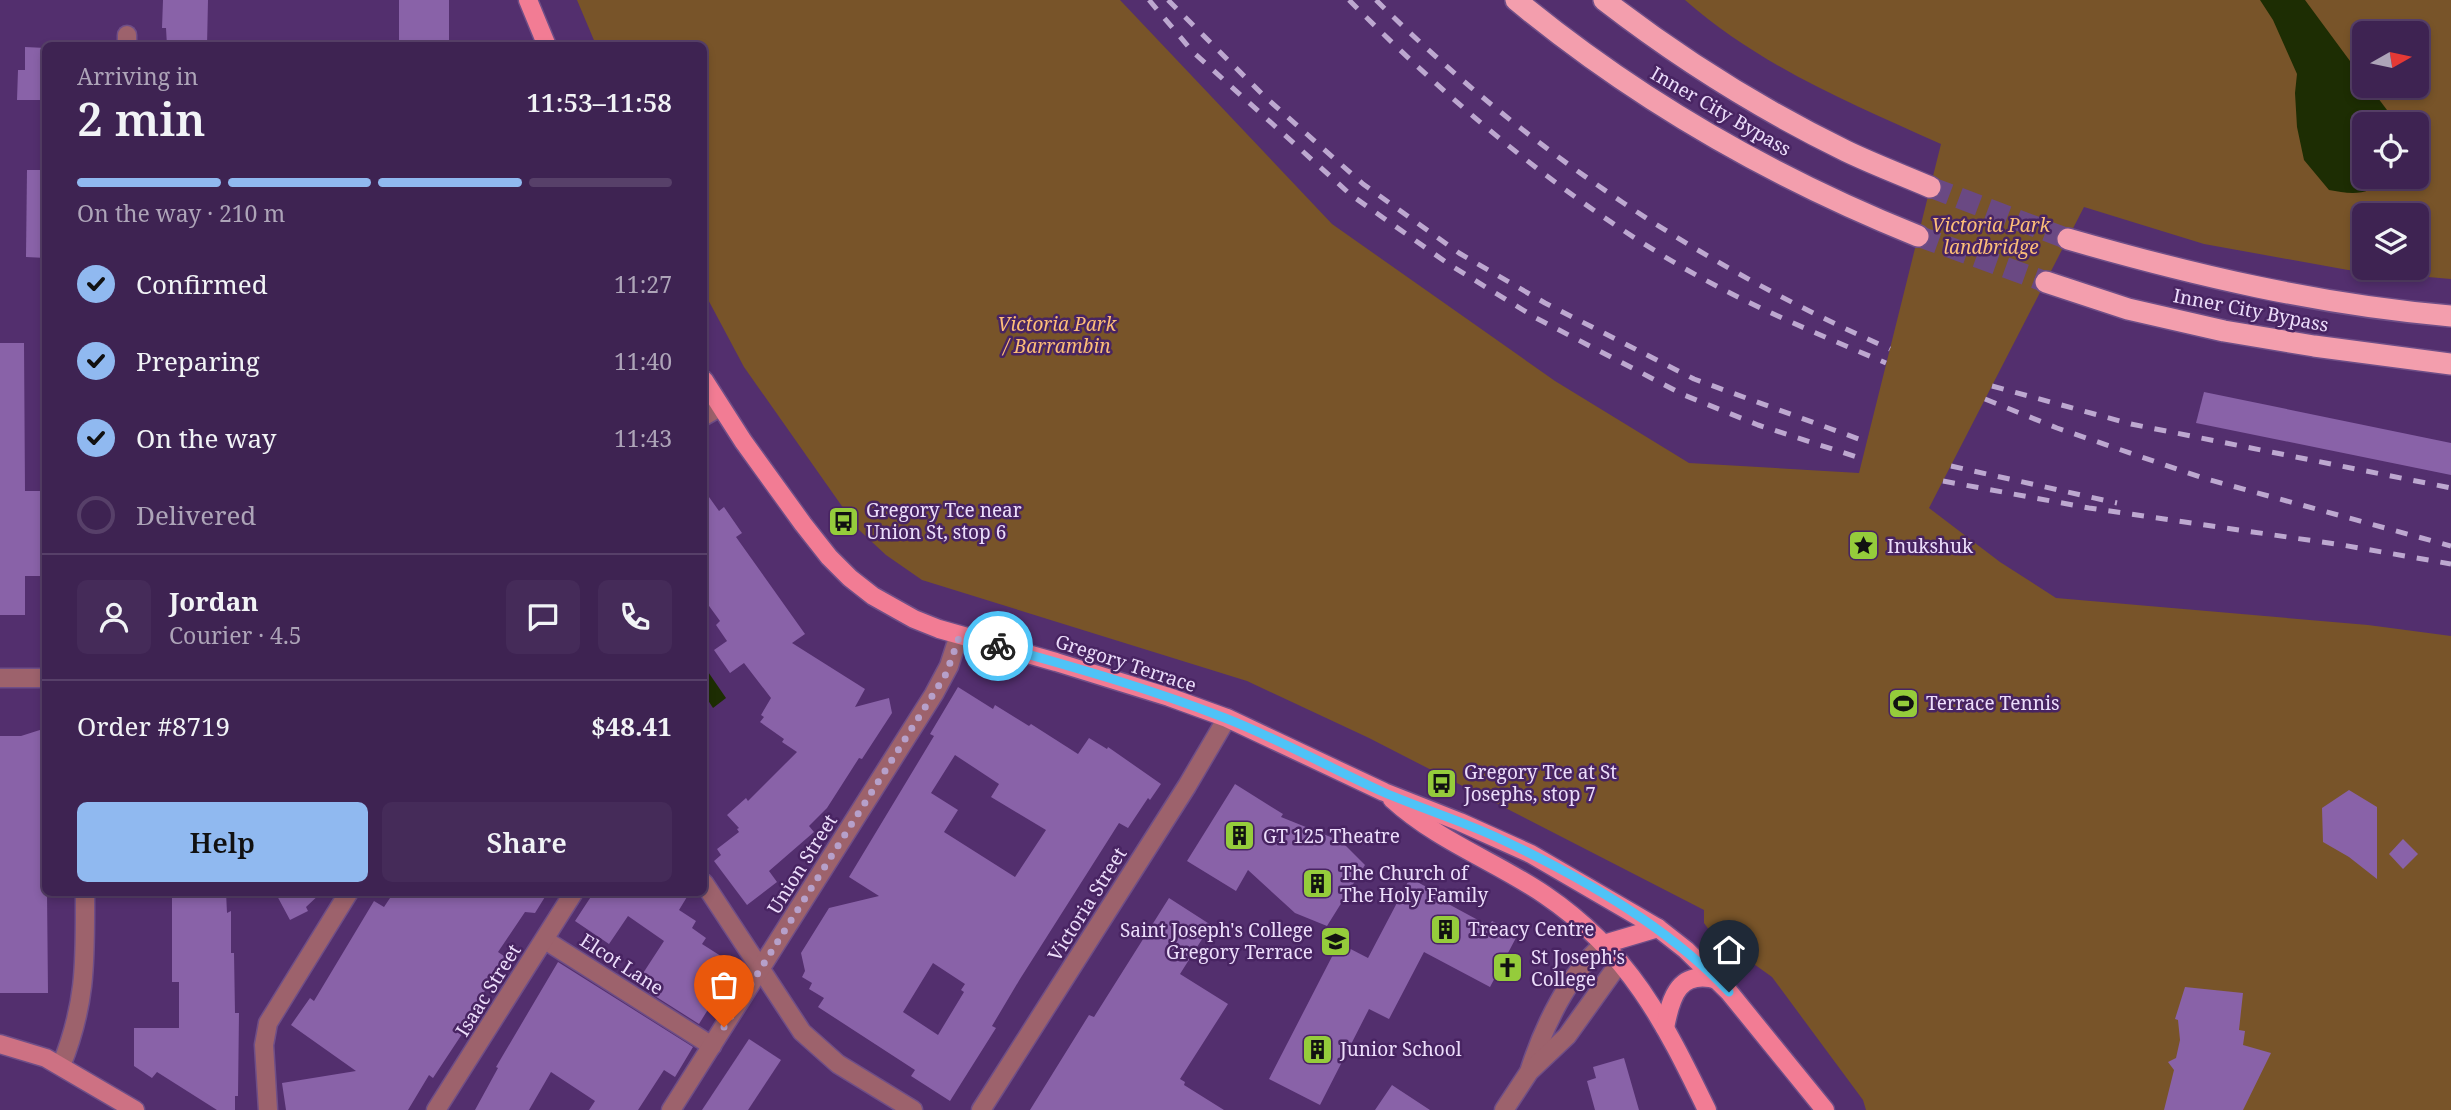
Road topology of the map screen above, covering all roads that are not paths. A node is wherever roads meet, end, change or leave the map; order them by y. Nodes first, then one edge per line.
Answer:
1 (528, 0) edge
2 (1516, 0) edge
3 (1604, 0) edge
4 (545, 42) edge
5 (1930, 187) tunnel mouth
6 (1918, 236) tunnel mouth
7 (2068, 239) tunnel mouth
8 (2046, 282) tunnel mouth
9 (2451, 316) edge
10 (2451, 364) edge
11 (707, 385) edge
12 (720, 407) junction
13 (707, 414) edge
14 (960, 635) junction
15 (0, 678) edge
16 (42, 678) edge
17 (1227, 718) junction
18 (1384, 792) junction
19 (707, 888) edge
20 (85, 896) edge
21 (346, 896) edge
22 (572, 896) edge
23 (1658, 928) junction
24 (545, 940) junction
25 (1604, 944) junction
26 (1620, 962) junction
27 (760, 971) junction
28 (1718, 980) junction
29 (1665, 1028) junction
30 (0, 1044) edge
31 (712, 1046) junction
32 (61, 1066) junction
33 (1529, 1072) junction
34 (135, 1110) edge
35 (268, 1110) edge
36 (436, 1110) edge
37 (671, 1110) edge
38 (913, 1110) edge
39 (981, 1110) edge
40 (1504, 1110) edge
41 (1707, 1110) edge
42 (1825, 1110) edge

1 - 4 main road
2 - 6 highway, Inner City Bypass
3 - 5 highway, Inner City Bypass
7 - 9 highway, Inner City Bypass
8 - 10 highway, Inner City Bypass
11 - 12 main road, Gregory Terrace
12 - 13 street
12 - 14 main road, Gregory Terrace
14 - 17 main road, Gregory Terrace
14 - 27 street, Union Street
15 - 16 street
17 - 18 main road, Gregory Terrace
17 - 39 street, Victoria Street
18 - 23 main road, Gregory Terrace
18 - 25 main road, Gregory Terrace
19 - 27 street
20 - 32 street
21 - 35 street
22 - 24 street, Isaac Street
23 - 25 main road
23 - 26 main road
23 - 28 main road, Gregory Terrace
24 - 31 street, Elcot Lane
24 - 36 street, Isaac Street
25 - 26 main road, Gregory Terrace
25 - 33 street
26 - 29 main road, Gregory Terrace
26 - 33 street
27 - 31 street, Union Street
27 - 38 street
28 - 29 main road
28 - 42 main road, Gregory Terrace
29 - 41 main road, Gregory Terrace
30 - 32 main road
31 - 37 street, Union Street
32 - 34 main road
33 - 40 street

